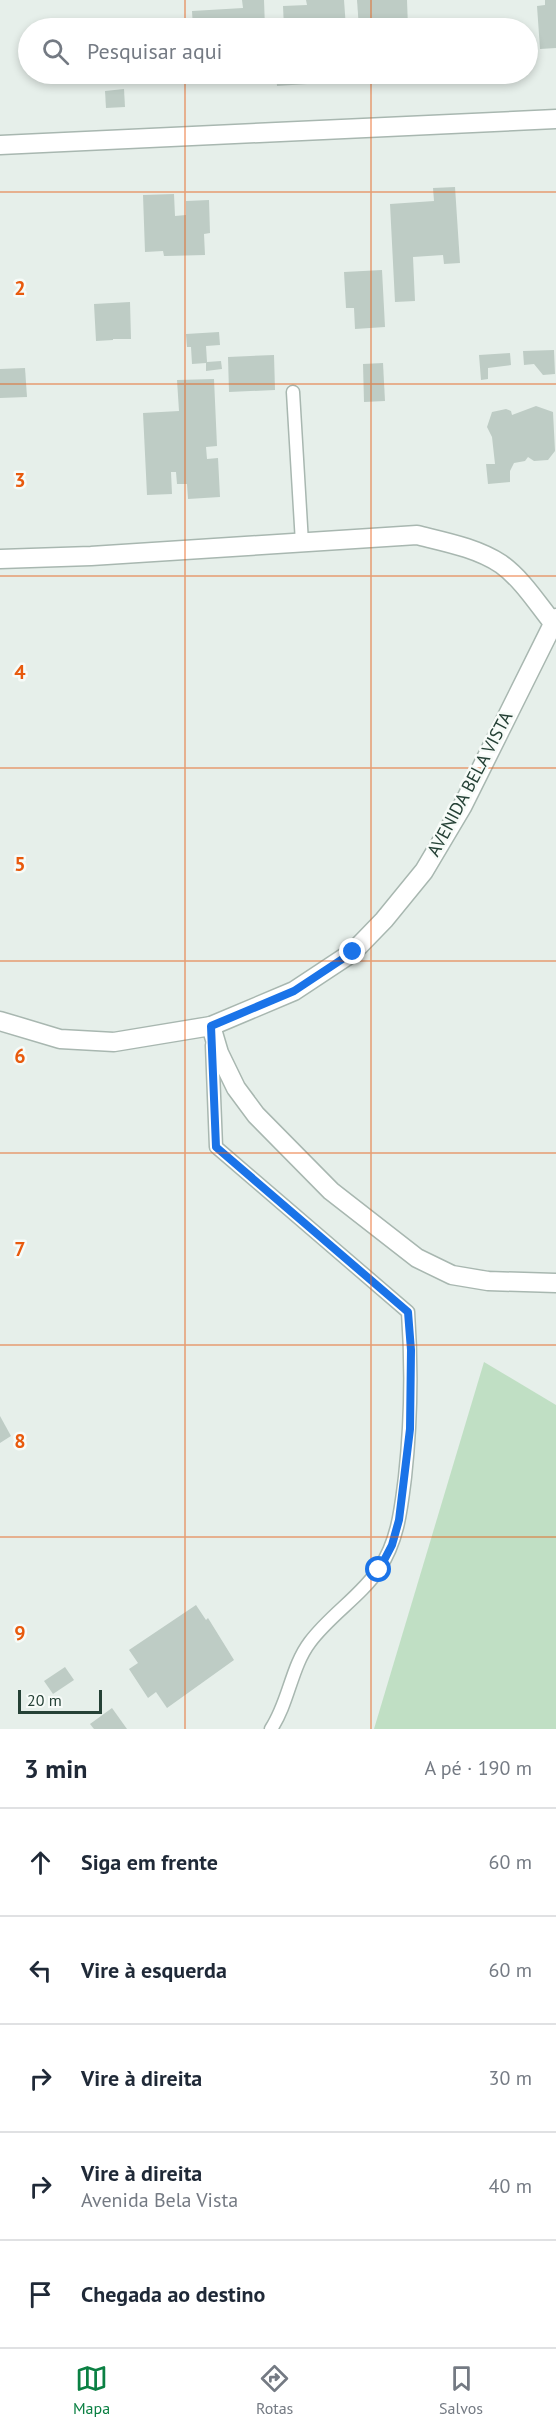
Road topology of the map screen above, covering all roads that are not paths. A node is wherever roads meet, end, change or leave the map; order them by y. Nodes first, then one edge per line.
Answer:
1 (556, 119) edge
2 (0, 145) edge
3 (293, 392) dead end
4 (302, 543) junction
5 (0, 559) edge
6 (554, 621) edge
7 (0, 1021) edge
8 (211, 1026) junction
9 (556, 1283) edge
10 (271, 1729) edge

1 - 2 street
3 - 4 lane
4 - 5 street
4 - 6 street
6 - 8 street, AVENIDA BELA VISTA
7 - 8 street, AVENIDA BELA VISTA
8 - 9 street
8 - 10 lane

